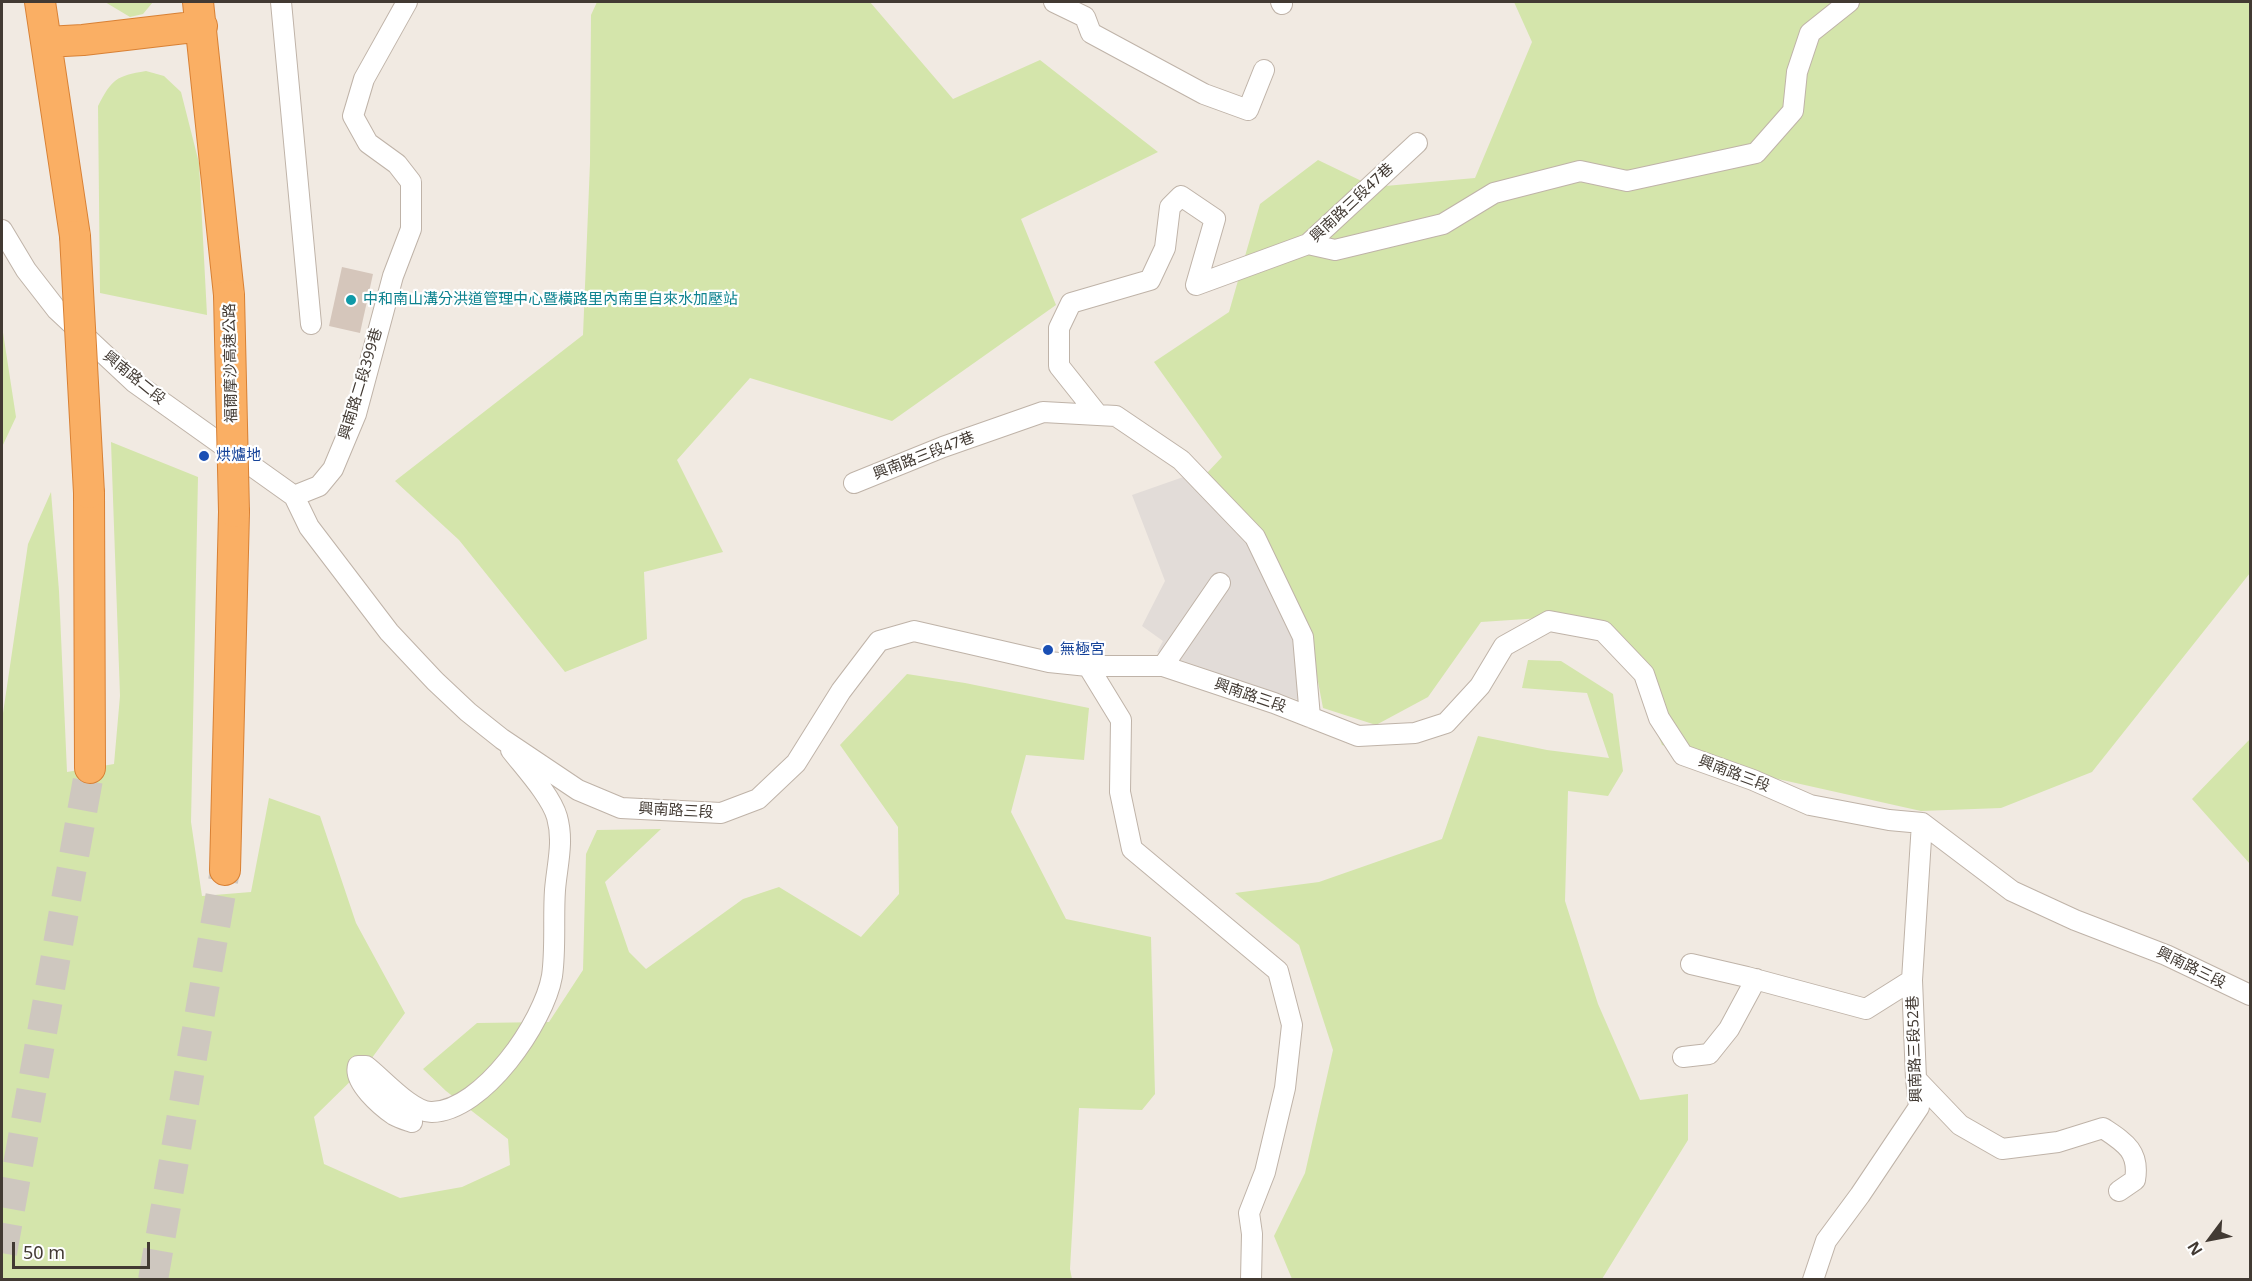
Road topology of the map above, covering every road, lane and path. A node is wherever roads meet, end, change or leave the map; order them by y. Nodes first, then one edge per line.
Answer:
1 (40, 2) edge
2 (281, 2) edge
3 (407, 2) edge
4 (1054, 2) edge
5 (1849, 2) edge
6 (200, 14) edge
7 (46, 42) junction
8 (1264, 69) dead end
9 (1417, 142) dead end
10 (2, 230) edge
11 (1308, 244) junction
12 (311, 324) dead end
13 (1098, 415) junction
14 (854, 483) dead end
15 (294, 496) junction
16 (1220, 583) dead end
17 (1088, 666) junction
18 (1163, 666) junction
19 (1310, 717) junction
20 (502, 739) junction
21 (90, 768) tunnel mouth
22 (1922, 823) junction
23 (225, 870) tunnel mouth
24 (1691, 964) dead end
25 (1756, 979) junction
26 (1912, 980) junction
27 (2250, 995) edge
28 (1683, 1057) dead end
29 (1916, 1079) junction
30 (412, 1122) dead end
31 (2119, 1191) dead end
32 (1251, 1280) edge
33 (1813, 1280) edge

1 - 7 highway
2 - 12 street
3 - 15 street, 興南路二段399巷
4 - 8 street
5 - 11 street
6 - 7 highway
6 - 23 highway, 福爾摩沙高速公路, bridge
7 - 21 highway, bridge
9 - 11 street, 興南路三段47巷
10 - 15 street, 興南路二段
11 - 13 street, 興南路三段47巷
13 - 14 street, 興南路三段47巷
13 - 19 street, 興南路三段47巷
15 - 20 street, 興南路三段
16 - 18 street
17 - 18 street, 興南路三段
17 - 20 street, 興南路三段
17 - 32 street
18 - 19 street, 興南路三段
19 - 22 street, 興南路三段
20 - 30 street
22 - 26 street, 興南路三段52巷
22 - 27 street, 興南路三段
24 - 25 street
25 - 26 street
25 - 28 street
26 - 29 street, 興南路三段52巷
29 - 31 street
29 - 33 street, 興南路三段52巷

